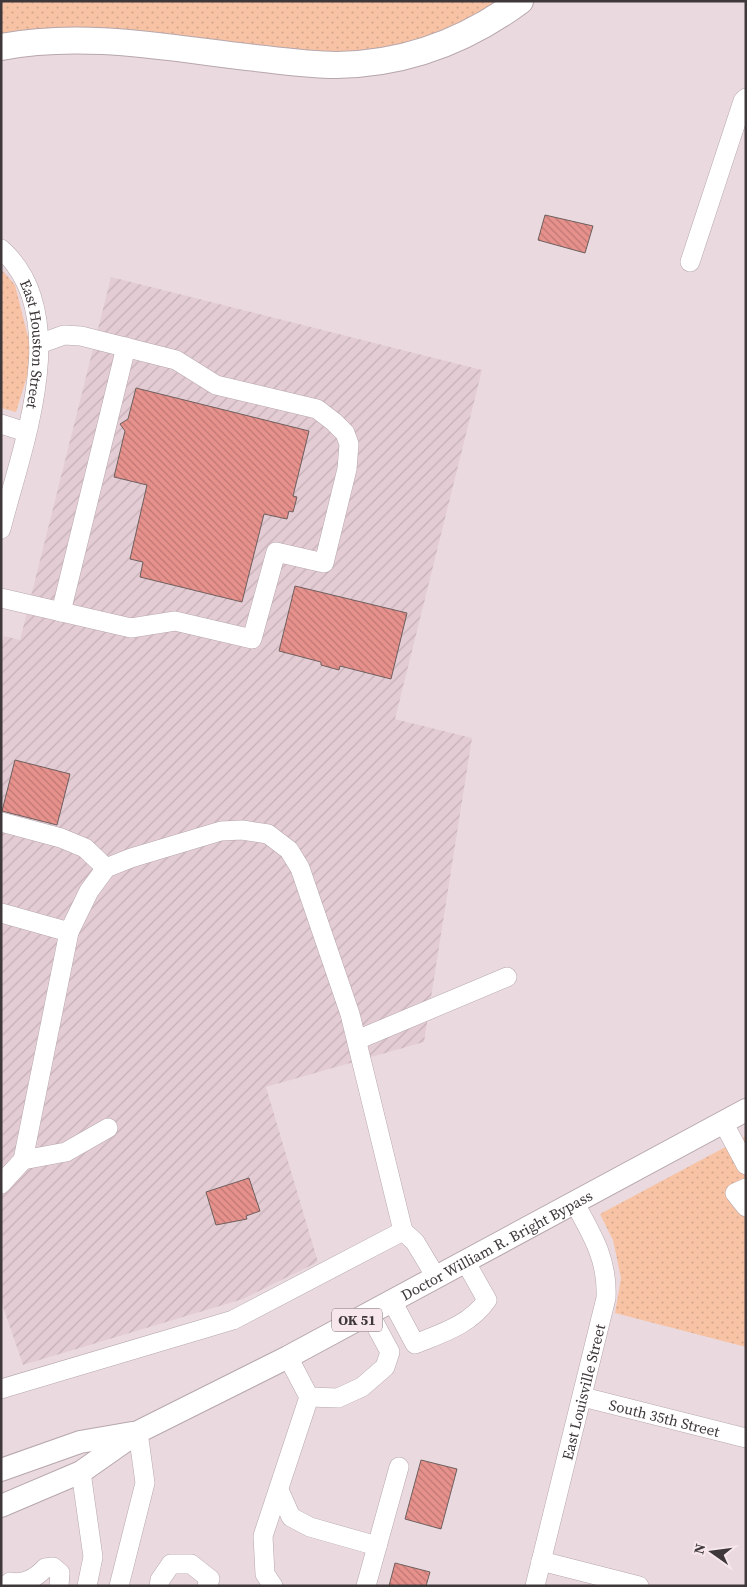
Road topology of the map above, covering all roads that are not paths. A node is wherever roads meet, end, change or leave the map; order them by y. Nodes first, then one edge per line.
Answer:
1 (520, 1) edge
2 (1, 47) edge
3 (746, 98) edge
4 (4, 251) edge
5 (690, 262) dead end
6 (40, 344) junction
7 (126, 347) junction
8 (1, 424) edge
9 (26, 432) junction
10 (1, 529) edge
11 (1, 598) edge
12 (61, 612) junction
13 (1, 822) edge
14 (106, 868) junction
15 (1, 913) edge
16 (69, 932) junction
17 (507, 977) dead end
18 (357, 1040) junction
19 (746, 1110) edge
20 (723, 1122) junction
21 (108, 1128) dead end
22 (23, 1160) junction
23 (746, 1165) edge
24 (1, 1184) edge
25 (746, 1188) edge
26 (574, 1202) junction
27 (746, 1207) edge
28 (403, 1231) junction
29 (465, 1262) junction
30 (436, 1277) junction
31 (392, 1301) junction
32 (369, 1314) junction
33 (288, 1357) junction
34 (1, 1389) edge
35 (309, 1397) junction
36 (583, 1397) junction
37 (138, 1432) junction
38 (746, 1438) edge
39 (50, 1454) junction
40 (399, 1467) dead end
41 (1, 1470) edge
42 (81, 1472) junction
43 (1, 1480) edge
44 (279, 1490) junction
45 (1, 1506) edge
46 (377, 1546) junction
47 (542, 1561) junction
48 (6, 1583) edge
49 (60, 1586) edge
50 (87, 1586) edge
51 (119, 1586) edge
52 (159, 1586) edge
53 (207, 1586) edge
54 (273, 1586) edge
55 (366, 1586) edge
56 (535, 1586) edge
57 (639, 1586) edge

1 - 2 highway
3 - 5 street
4 - 6 street, East Houston Street
6 - 7 street
6 - 9 street, East Houston Street
7 - 12 street
7 - 12 street
8 - 9 street
9 - 10 street, East Houston Street
11 - 12 street
13 - 14 street
14 - 16 street
14 - 18 street
15 - 16 street
16 - 22 street
17 - 18 street
18 - 28 street
19 - 20 main road, Doctor William R. Bright Bypass / OK 51
20 - 23 street
20 - 26 main road, Doctor William R. Bright Bypass / OK 51
21 - 22 street
22 - 24 street
25 - 27 street
26 - 29 main road, Doctor William R. Bright Bypass / OK 51
26 - 36 street, East Louisville Street
28 - 30 street
28 - 34 street
29 - 30 main road, Doctor William R. Bright Bypass / OK 51
29 - 31 street
30 - 31 main road, Doctor William R. Bright Bypass / OK 51
31 - 32 main road, Doctor William R. Bright Bypass / OK 51
32 - 33 main road, Doctor William R. Bright Bypass / OK 51
32 - 35 street
33 - 35 street
33 - 37 main road, Doctor William R. Bright Bypass / OK 51
35 - 44 street
36 - 38 street, South 35th Street
36 - 47 street, East Louisville Street
37 - 39 main road, Doctor William R. Bright Bypass / OK 51
37 - 42 main road, Doctor William R. Bright Bypass / OK 51
37 - 51 street
39 - 41 main road, Doctor William R. Bright Bypass / OK 51
39 - 43 main road
40 - 46 street
42 - 45 main road, Doctor William R. Bright Bypass / OK 51
42 - 50 street
44 - 46 street
44 - 54 street
46 - 55 street
47 - 56 street, East Louisville Street
47 - 57 street
48 - 49 street
52 - 53 street

